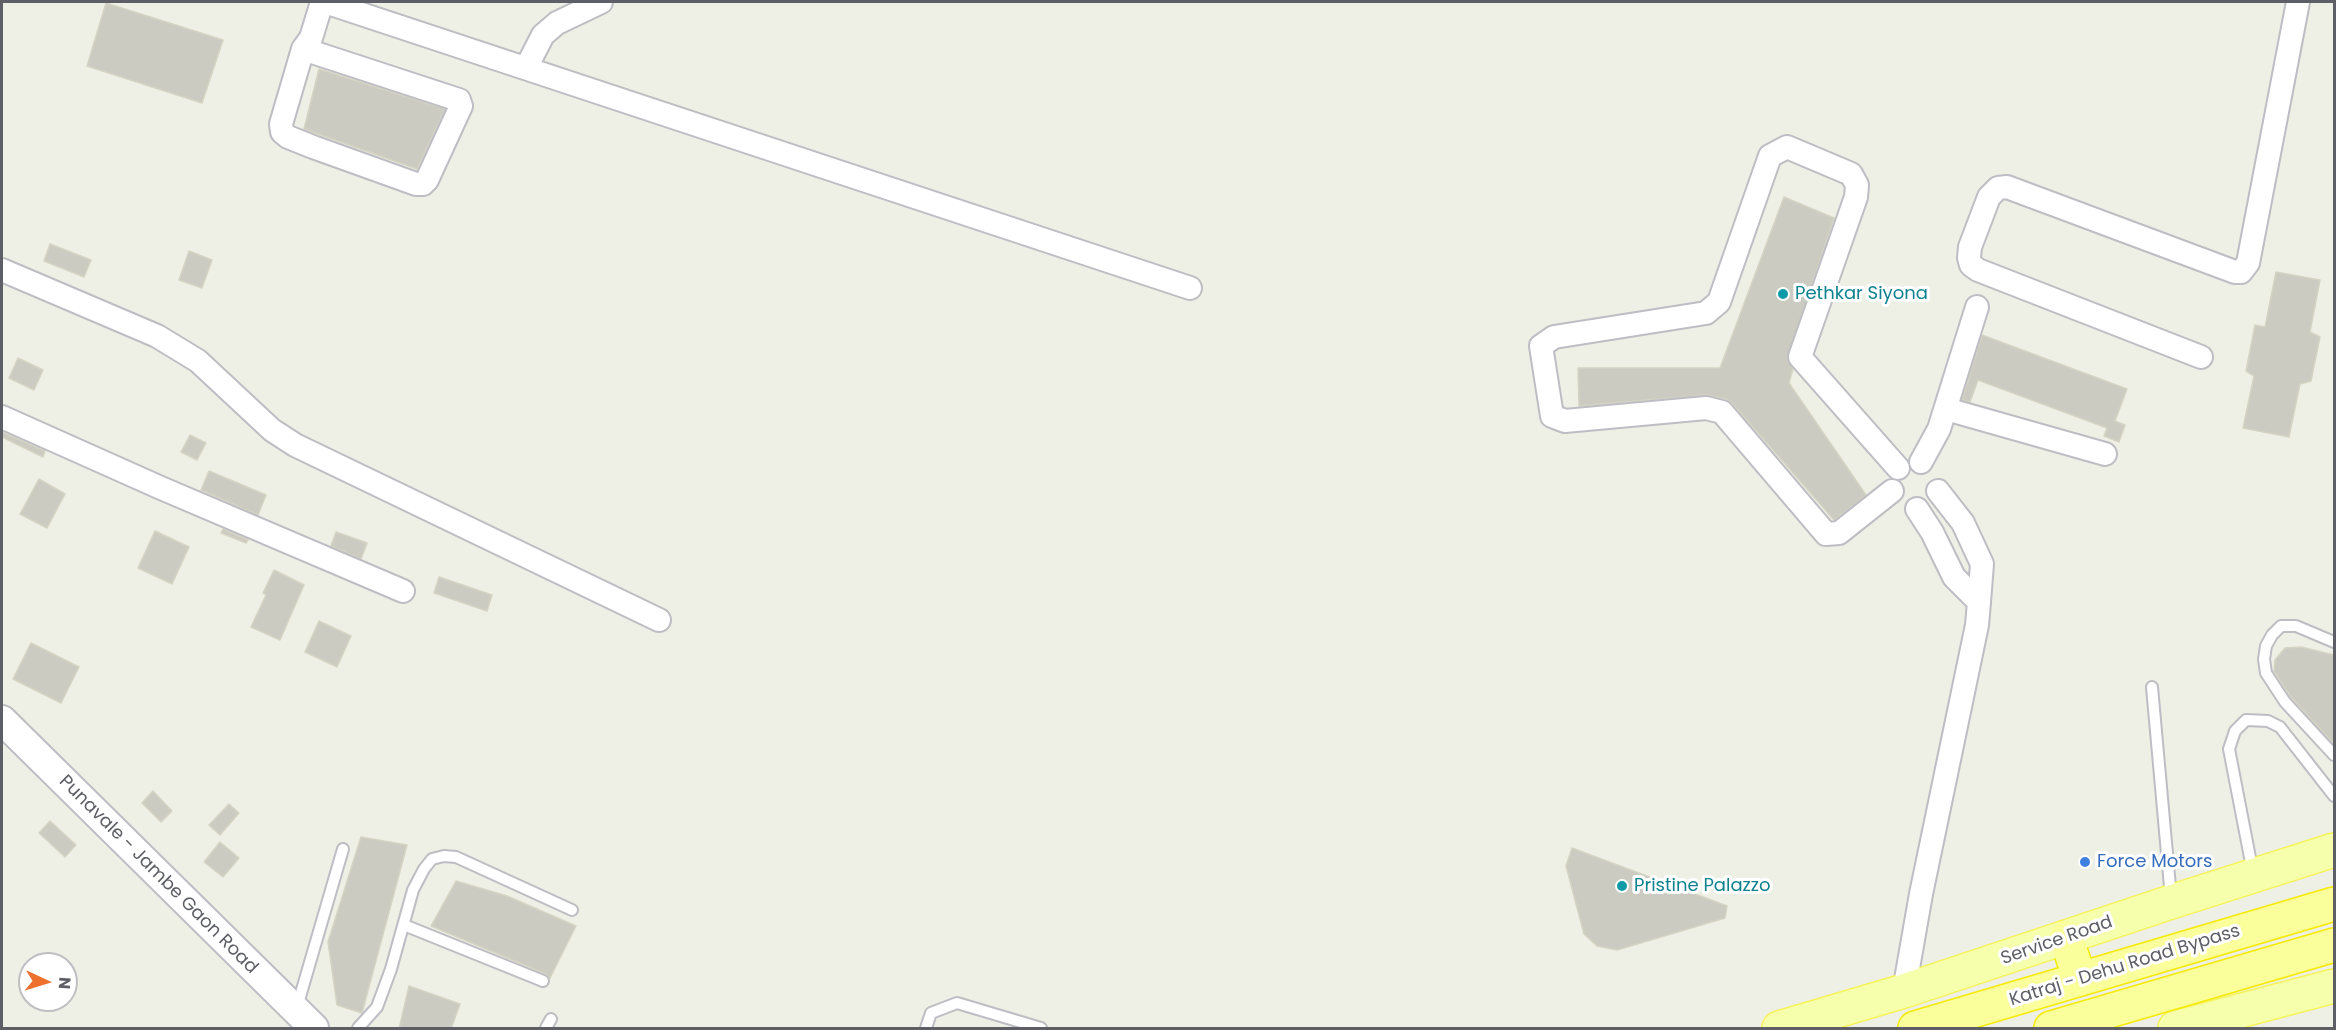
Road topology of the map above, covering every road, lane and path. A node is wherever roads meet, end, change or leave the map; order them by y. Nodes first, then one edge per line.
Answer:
1 (323, 2) edge
2 (601, 2) edge
3 (2298, 2) edge
4 (303, 49) junction
5 (526, 68) junction
6 (2, 270) edge
7 (1190, 288) dead end
8 (1977, 307) dead end
9 (2201, 357) dead end
10 (1946, 409) junction
11 (2, 417) edge
12 (2105, 454) dead end
13 (1921, 462) junction
14 (1898, 468) junction
15 (1892, 491) junction
16 (1938, 491) junction
17 (1917, 509) junction
18 (403, 591) dead end
19 (1979, 602) junction
20 (659, 620) dead end
21 (2334, 642) edge
22 (2152, 687) dead end
23 (2, 720) edge
24 (2334, 755) edge
25 (2334, 796) edge
26 (343, 849) dead end
27 (2334, 850) edge
28 (2254, 876) junction
29 (2171, 902) junction
30 (2334, 904) edge
31 (572, 910) dead end
32 (404, 925) junction
33 (2066, 938) junction
34 (2334, 945) edge
35 (2080, 979) junction
36 (543, 981) dead end
37 (2334, 986) edge
38 (1904, 991) junction
39 (305, 1019) edge
40 (2246, 1020) edge
41 (358, 1029) edge
42 (926, 1029) edge
43 (1041, 1029) edge
44 (1779, 1029) edge
45 (1915, 1029) edge
46 (2051, 1029) edge
47 (2175, 1029) edge

1 - 4 street
1 - 5 street
2 - 5 street
3 - 9 street
4 - 4 street
5 - 7 street
6 - 20 street
8 - 10 street
10 - 12 street
10 - 13 street
11 - 18 street
13 - 14 street
13 - 16 street
14 - 15 street
14 - 15 street
15 - 17 street
16 - 17 street
16 - 19 street
17 - 19 street
19 - 38 street
21 - 24 lane
22 - 29 lane
23 - 39 street, Punavale - Jambe Gaon Road
25 - 28 lane
26 - 39 lane
27 - 28 main road, Service Road
28 - 29 main road, Service Road
29 - 33 main road, Service Road
30 - 35 highway, Katraj - Dehu Road Bypass
31 - 32 lane
32 - 36 lane
32 - 41 lane
33 - 35 highway
33 - 38 main road, Service Road
34 - 46 highway
35 - 45 highway, Katraj - Dehu Road Bypass
37 - 40 main road
38 - 44 main road, Service Road
40 - 47 main road
42 - 43 lane

